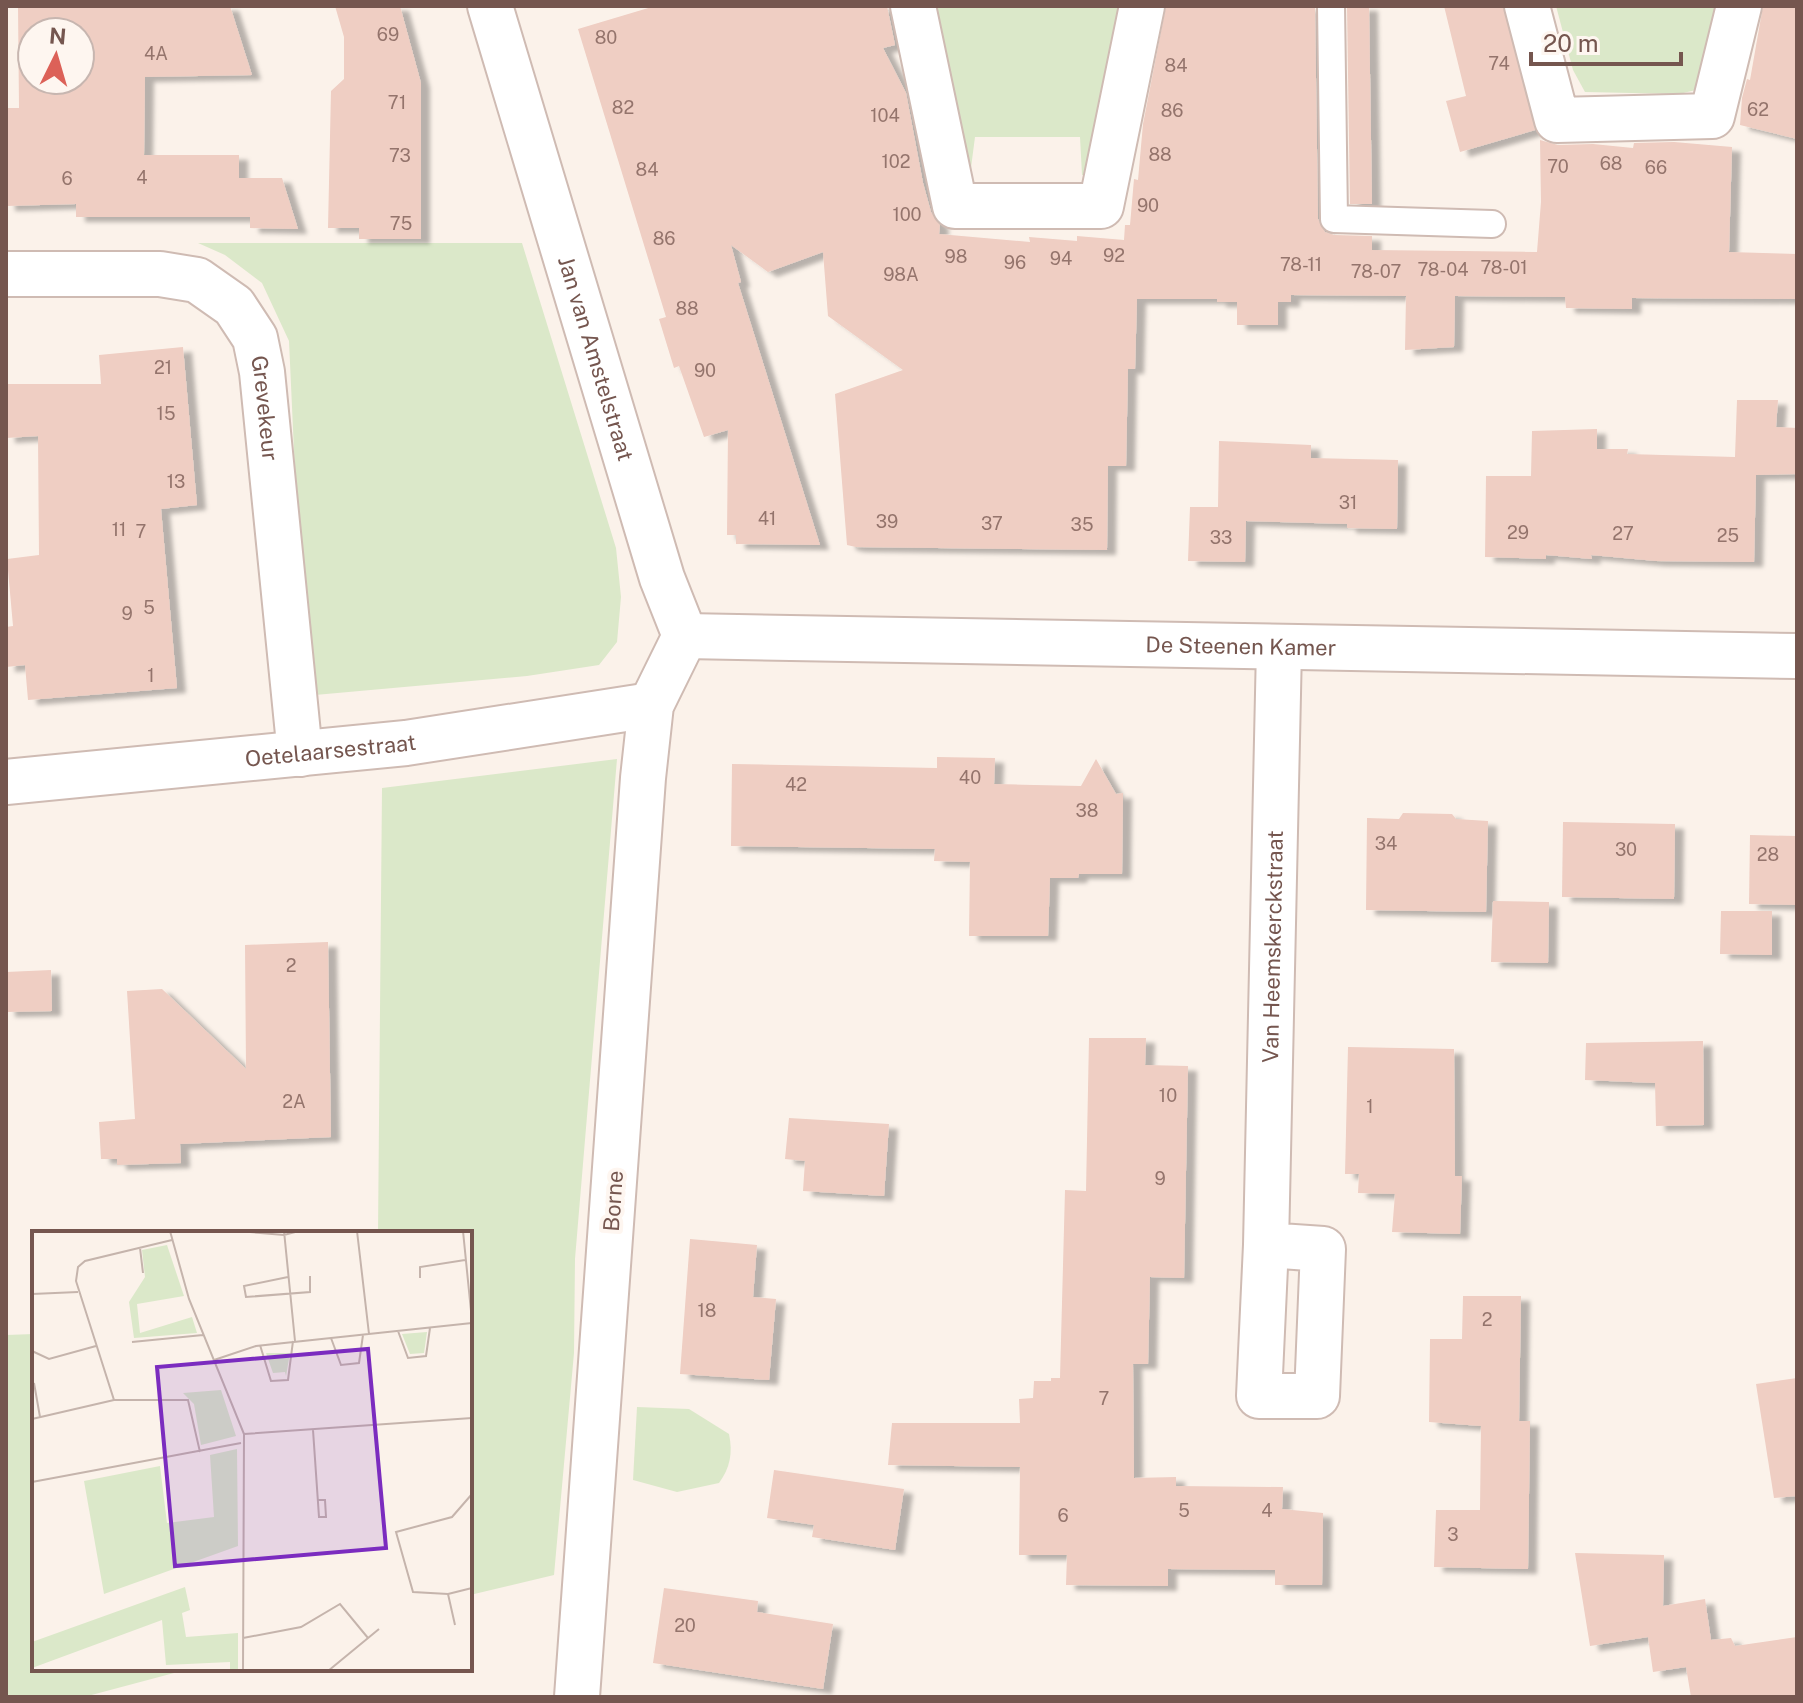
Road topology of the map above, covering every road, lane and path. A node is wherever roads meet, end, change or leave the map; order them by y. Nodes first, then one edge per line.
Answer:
1 (490, 6) edge
2 (913, 6) edge
3 (1142, 6) edge
4 (1331, 6) edge
5 (1527, 6) edge
6 (1739, 6) edge
7 (1492, 224) dead end
8 (6, 274) edge
9 (685, 636) junction
10 (1279, 648) junction
11 (1797, 656) edge
12 (651, 705) junction
13 (300, 754) junction
14 (6, 782) edge
15 (1266, 1245) dead end
16 (577, 1697) edge

1 - 9 street, Jan van Amstelstraat
2 - 3 street
4 - 7 lane
5 - 6 street
8 - 13 street, Grevekeur
9 - 10 street, De Steenen Kamer
9 - 12 street
10 - 11 street, De Steenen Kamer
10 - 15 street, Van Heemskerckstraat
12 - 13 street, Oetelaarsestraat
12 - 16 street, Borne
13 - 14 street, Oetelaarsestraat

